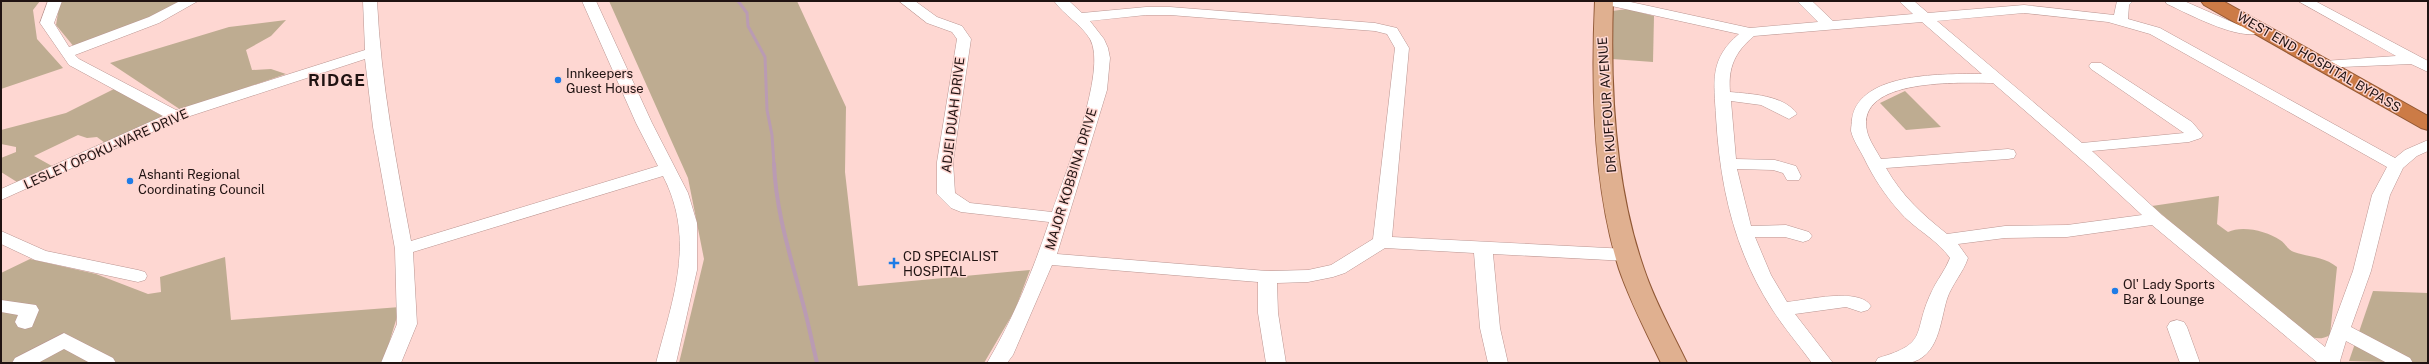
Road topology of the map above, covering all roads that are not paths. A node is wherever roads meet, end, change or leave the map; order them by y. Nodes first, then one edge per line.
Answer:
1 (55, 1) edge
2 (191, 1) edge
3 (370, 1) edge
4 (589, 1) edge
5 (906, 1) edge
6 (1061, 1) edge
7 (1605, 1) edge
8 (1804, 1) edge
9 (1906, 1) edge
10 (2126, 1) edge
11 (2172, 1) edge
12 (2210, 1) edge
13 (2305, 1) edge
14 (2019, 5) edge
15 (1078, 18) junction
16 (1926, 18) junction
17 (2121, 20) junction
18 (1828, 26) junction
19 (2259, 28) junction
20 (1750, 32) junction
21 (372, 52) junction
22 (66, 54) junction
23 (2414, 59) junction
24 (2324, 65) junction
25 (2096, 66) dead end
26 (2428, 67) edge
27 (1998, 78) junction
28 (1723, 96) junction
29 (1789, 114) dead end
30 (175, 116) junction
31 (2428, 124) edge
32 (2428, 145) edge
33 (2078, 148) junction
34 (2008, 154) dead end
35 (1727, 164) junction
36 (1874, 164) junction
37 (2396, 165) junction
38 (666, 169) junction
39 (1793, 176) dead end
40 (1, 195) edge
41 (1058, 218) junction
42 (2156, 219) junction
43 (1744, 232) junction
44 (1803, 236) dead end
45 (1, 237) edge
46 (1946, 240) junction
47 (1382, 242) junction
48 (1483, 247) junction
49 (404, 249) junction
50 (1627, 255) junction
51 (1046, 259) junction
52 (138, 276) dead end
53 (1267, 277) junction
54 (1, 306) edge
55 (1861, 306) dead end
56 (1782, 308) junction
57 (25, 322) dead end
58 (2177, 327) dead end
59 (2341, 330) junction
60 (2330, 362) edge
61 (22, 363) edge
62 (106, 363) edge
63 (391, 363) edge
64 (666, 363) edge
65 (997, 363) edge
66 (1276, 363) edge
67 (1498, 363) edge
68 (1674, 363) edge
69 (1823, 363) edge
70 (1886, 363) edge
71 (2190, 363) edge
72 (2403, 363) edge

1 - 22 street
2 - 22 street
3 - 21 street
4 - 38 street
5 - 41 street, ADJEI DUAH DRIVE
6 - 15 street, MAJOR KOBBINA DRIVE
7 - 20 street
7 - 50 main road, DR KUFFOUR AVENUE
8 - 18 street
9 - 16 street
10 - 17 street
11 - 19 street
12 - 19 highway, WEST END HOSPITAL BYPASS
13 - 23 street
14 - 16 street
14 - 17 street
15 - 41 street, MAJOR KOBBINA DRIVE
15 - 47 street
16 - 18 street
16 - 27 street
17 - 37 street
18 - 20 street
19 - 24 highway, WEST END HOSPITAL BYPASS
20 - 28 street
21 - 30 street, LESLEY OPOKU-WARE DRIVE
21 - 49 street
22 - 30 street
23 - 24 street
23 - 26 street
24 - 31 highway, WEST END HOSPITAL BYPASS
25 - 33 street
27 - 33 street
27 - 36 street
28 - 29 street
28 - 35 street
30 - 40 street, LESLEY OPOKU-WARE DRIVE
32 - 37 street
33 - 42 street
34 - 36 street
35 - 39 street
35 - 43 street
36 - 46 street
37 - 59 street
38 - 49 street
38 - 64 street
41 - 51 street, MAJOR KOBBINA DRIVE
42 - 46 street
42 - 60 street
43 - 44 street
43 - 56 street
45 - 52 street
46 - 70 street
47 - 48 street
47 - 53 street
48 - 50 street
48 - 67 street
49 - 63 street
50 - 68 main road, DR KUFFOUR AVENUE
51 - 53 street
51 - 65 street, MAJOR KOBBINA DRIVE
53 - 66 street
54 - 57 street
55 - 56 street
56 - 69 street
58 - 71 street
59 - 60 street
59 - 72 street
61 - 62 street

